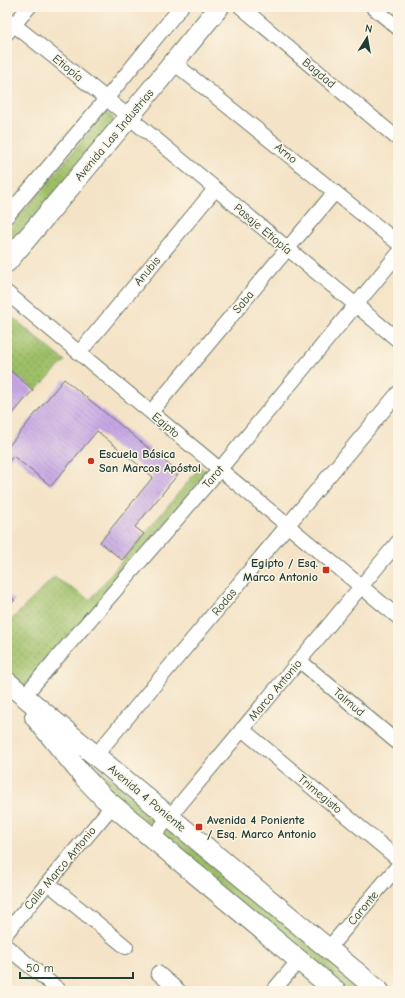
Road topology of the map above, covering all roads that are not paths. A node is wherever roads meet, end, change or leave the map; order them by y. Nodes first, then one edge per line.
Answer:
1 (29, 7) edge
2 (181, 7) edge
3 (219, 7) edge
4 (240, 7) edge
5 (373, 7) edge
6 (9, 26) edge
7 (398, 28) edge
8 (174, 62) junction
9 (106, 99) junction
10 (129, 117) junction
11 (398, 139) edge
12 (215, 189) junction
13 (335, 192) junction
14 (7, 216) edge
15 (398, 243) edge
16 (288, 249) junction
17 (398, 254) edge
18 (7, 262) edge
19 (7, 293) edge
20 (356, 305) junction
21 (398, 340) edge
22 (79, 353) junction
23 (398, 393) edge
24 (151, 412) junction
25 (220, 469) junction
26 (287, 526) junction
27 (398, 542) edge
28 (361, 587) junction
29 (398, 617) edge
30 (300, 661) junction
31 (7, 682) edge
32 (15, 691) edge
33 (242, 729) junction
34 (398, 743) edge
35 (96, 755) junction
36 (113, 805) junction
37 (170, 817) junction
38 (152, 838) junction
39 (398, 859) edge
40 (398, 866) edge
41 (48, 883) junction
42 (7, 932) edge
43 (7, 947) edge
44 (126, 947) dead end
45 (328, 949) junction
46 (299, 960) junction
47 (158, 973) dead end
48 (60, 991) edge
49 (179, 991) edge
50 (273, 991) edge
51 (336, 991) edge
52 (379, 991) edge

1 - 6 street
2 - 9 street
3 - 8 street, Avenida Las Industrias
4 - 11 street, Bagdad
5 - 7 street
6 - 9 street, Etiopía
8 - 10 street, Avenida Las Industrias
8 - 13 street, Arno
9 - 10 street, Etiopía
9 - 14 street
10 - 12 street, Pasaje Etiopía
10 - 18 street, Avenida Las Industrias
12 - 16 street, Pasaje Etiopía
12 - 22 street, Anubis
13 - 15 street, Arno
13 - 16 street, Saba
16 - 20 street, Pasaje Etiopía
16 - 24 street, Saba
17 - 20 street, Tarot
19 - 22 street, Egipto
20 - 21 street, Pasaje Etiopía
20 - 25 street, Tarot
22 - 24 street, Egipto
23 - 26 street, Rodas
24 - 25 street, Egipto
25 - 26 street, Egipto
25 - 32 street, Tarot
26 - 28 street, Egipto
26 - 35 street, Rodas
27 - 28 street, Marco Antonio
28 - 29 street, Egipto
28 - 30 street, Marco Antonio
30 - 33 street, Marco Antonio
30 - 34 street, Talmud
31 - 32 street, Avenida 4 Poniente
32 - 35 street, Avenida 4 Poniente
32 - 36 street, Avenida 4 Poniente
33 - 37 street, Marco Antonio
33 - 39 street, Trimegisto
35 - 37 street, Avenida 4 Poniente
36 - 38 street, Avenida 4 Poniente
36 - 41 street, Calle Marco Antonio
37 - 38 street, Marco Antonio
37 - 45 street, Avenida 4 Poniente
38 - 46 street, Avenida 4 Poniente
40 - 45 street, Caronte
41 - 42 street, Calle Marco Antonio
41 - 44 street
43 - 48 street
45 - 52 street, Avenida 4 Poniente
46 - 50 street
46 - 51 street, Avenida 4 Poniente
47 - 49 street

